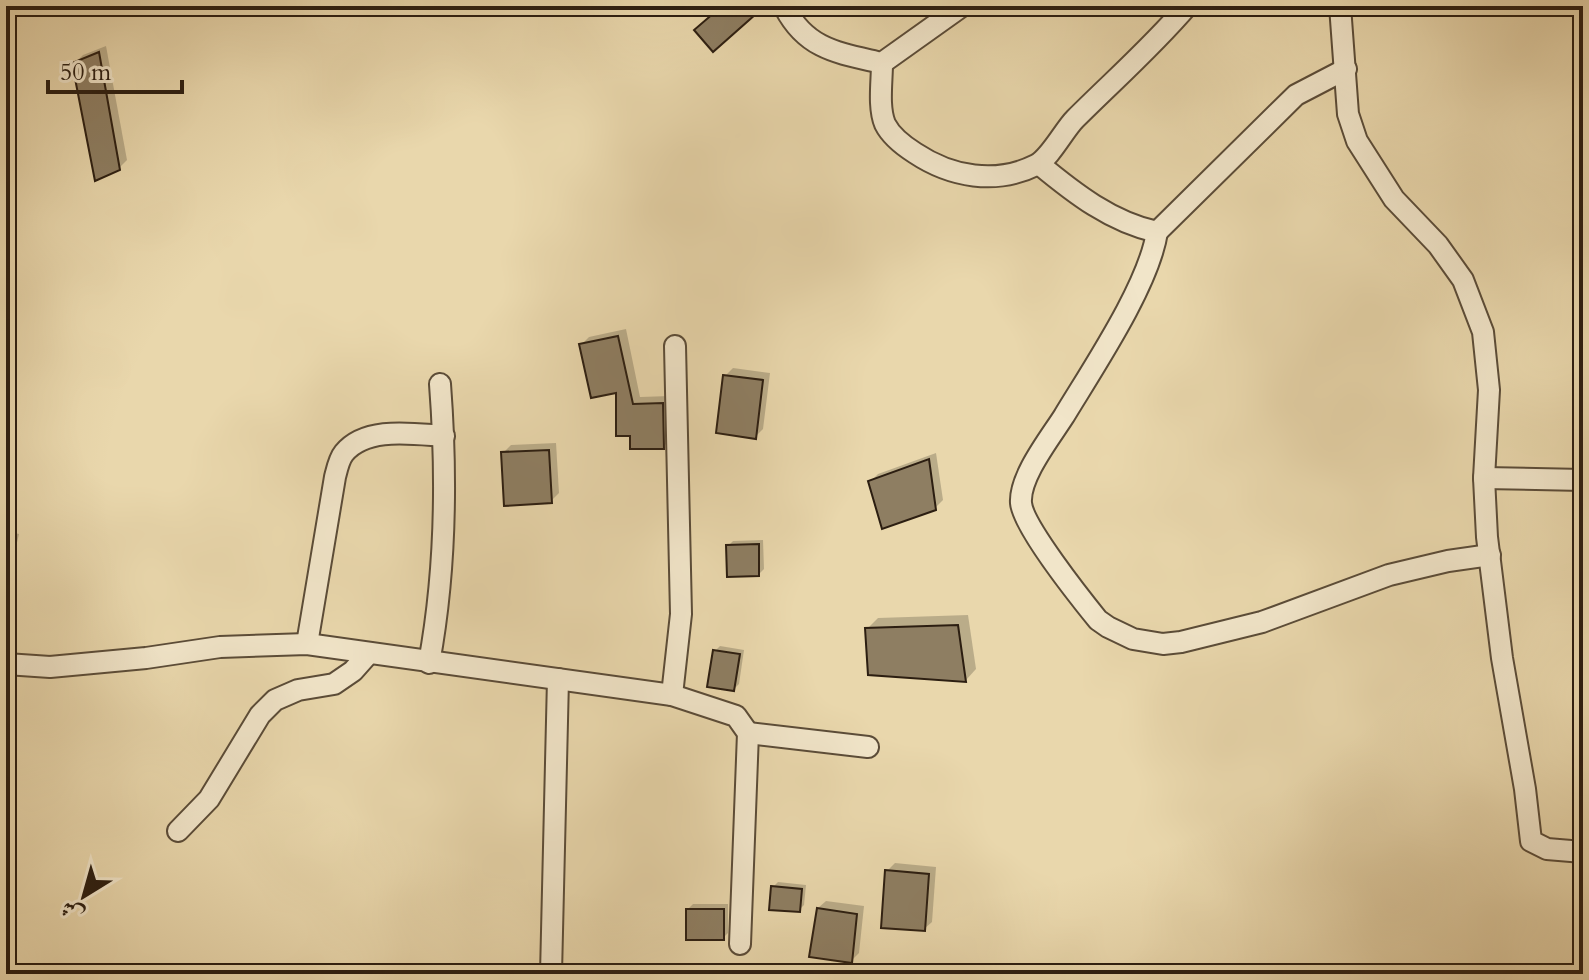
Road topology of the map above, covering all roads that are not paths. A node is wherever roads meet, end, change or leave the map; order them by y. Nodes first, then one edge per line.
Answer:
1 (962, 6) edge
2 (1187, 6) edge
3 (1340, 6) edge
4 (785, 8) edge
5 (882, 63) junction
6 (1346, 69) junction
7 (1039, 164) junction
8 (1157, 232) junction
9 (675, 346) dead end
10 (440, 384) dead end
11 (444, 436) junction
12 (1484, 478) junction
13 (1583, 480) edge
14 (1490, 555) junction
15 (307, 644) junction
16 (369, 653) junction
17 (429, 663) junction
18 (6, 664) edge
19 (558, 679) junction
20 (672, 695) junction
21 (748, 733) junction
22 (868, 747) dead end
23 (178, 831) dead end
24 (1583, 852) edge
25 (740, 944) dead end
26 (551, 974) edge

1 - 5 street
2 - 7 street
3 - 6 street
4 - 5 street
5 - 7 street
6 - 8 street
6 - 12 street
7 - 8 street
8 - 14 street
9 - 20 street
10 - 11 street
11 - 15 street
11 - 17 street
12 - 13 street
12 - 14 street
14 - 24 street
15 - 16 street
15 - 18 street
16 - 17 street
16 - 23 street
17 - 19 street
19 - 20 street
19 - 26 street
20 - 21 street
21 - 22 street
21 - 25 street

